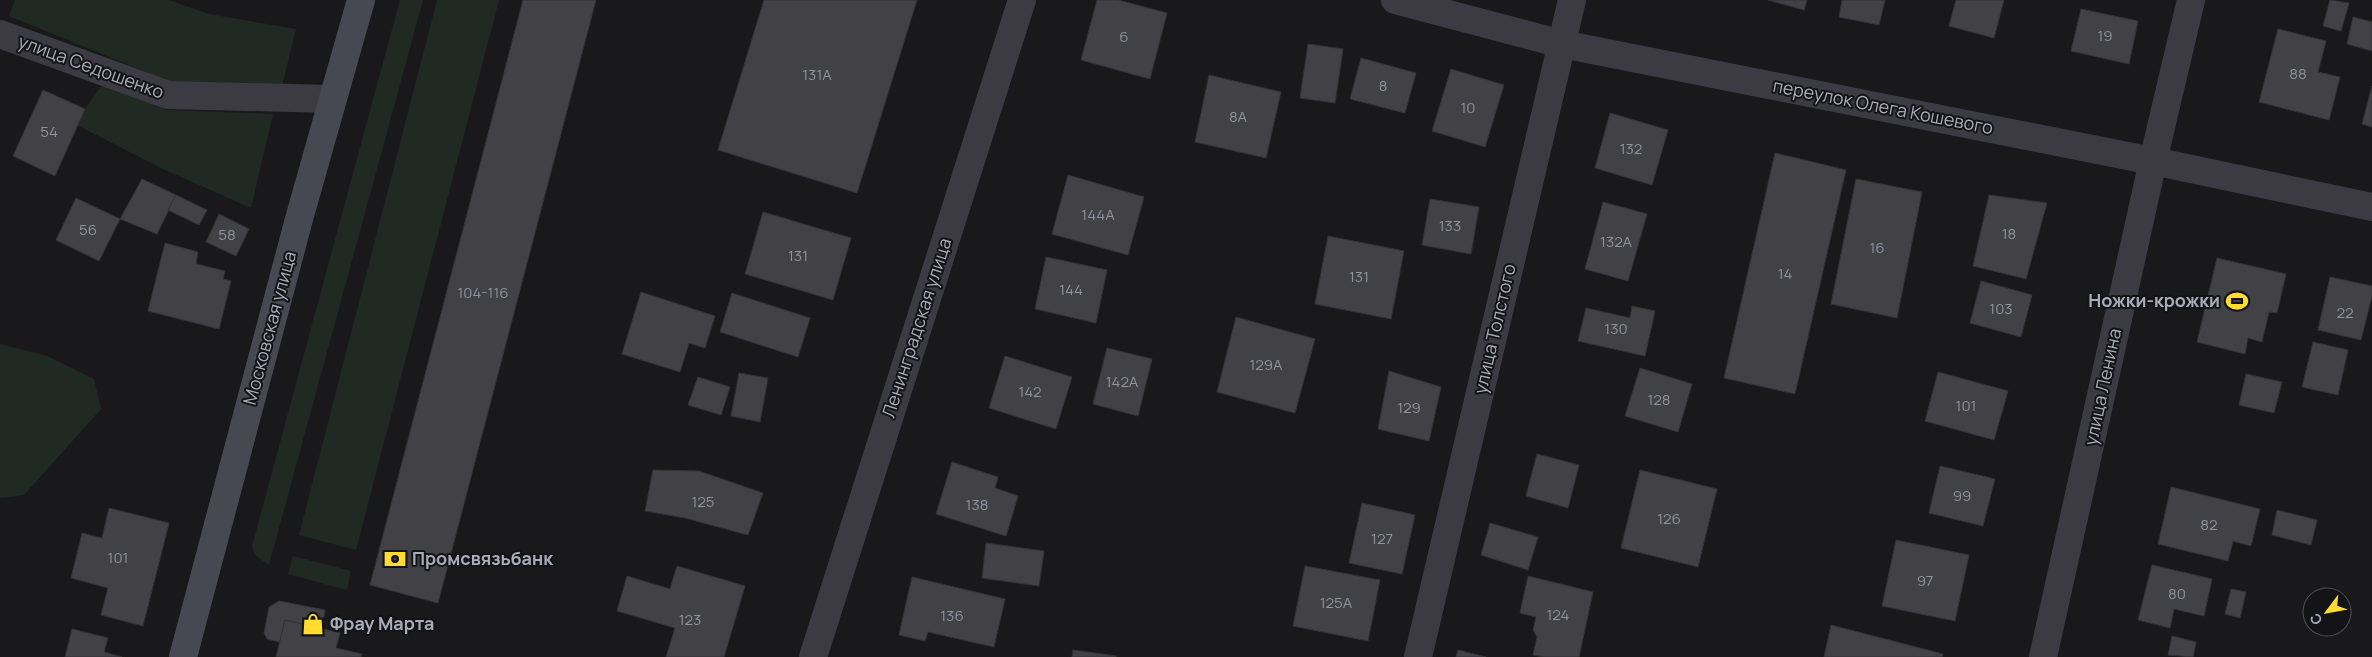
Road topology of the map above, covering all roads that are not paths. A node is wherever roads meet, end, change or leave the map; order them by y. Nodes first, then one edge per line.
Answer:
1 (361, 0) edge
2 (1022, 0) edge
3 (1395, 0) edge
4 (1572, 0) edge
5 (2191, 0) edge
6 (0, 34) edge
7 (1562, 44) junction
8 (332, 99) junction
9 (2153, 161) junction
10 (2372, 207) edge
11 (183, 657) edge
12 (813, 657) edge
13 (1418, 657) edge
14 (2043, 657) edge

1 - 8 main road, Московская улица
2 - 12 street, Ленинградская улица
3 - 7 street, переулок Олега Кошевого
4 - 7 street, улица Толстого
5 - 9 street, улица Ленина
6 - 8 street, улица Седошенко
7 - 9 street, переулок Олега Кошевого
7 - 13 street, улица Толстого
8 - 11 main road, Московская улица
9 - 10 street, переулок Олега Кошевого
9 - 14 street, улица Ленина

